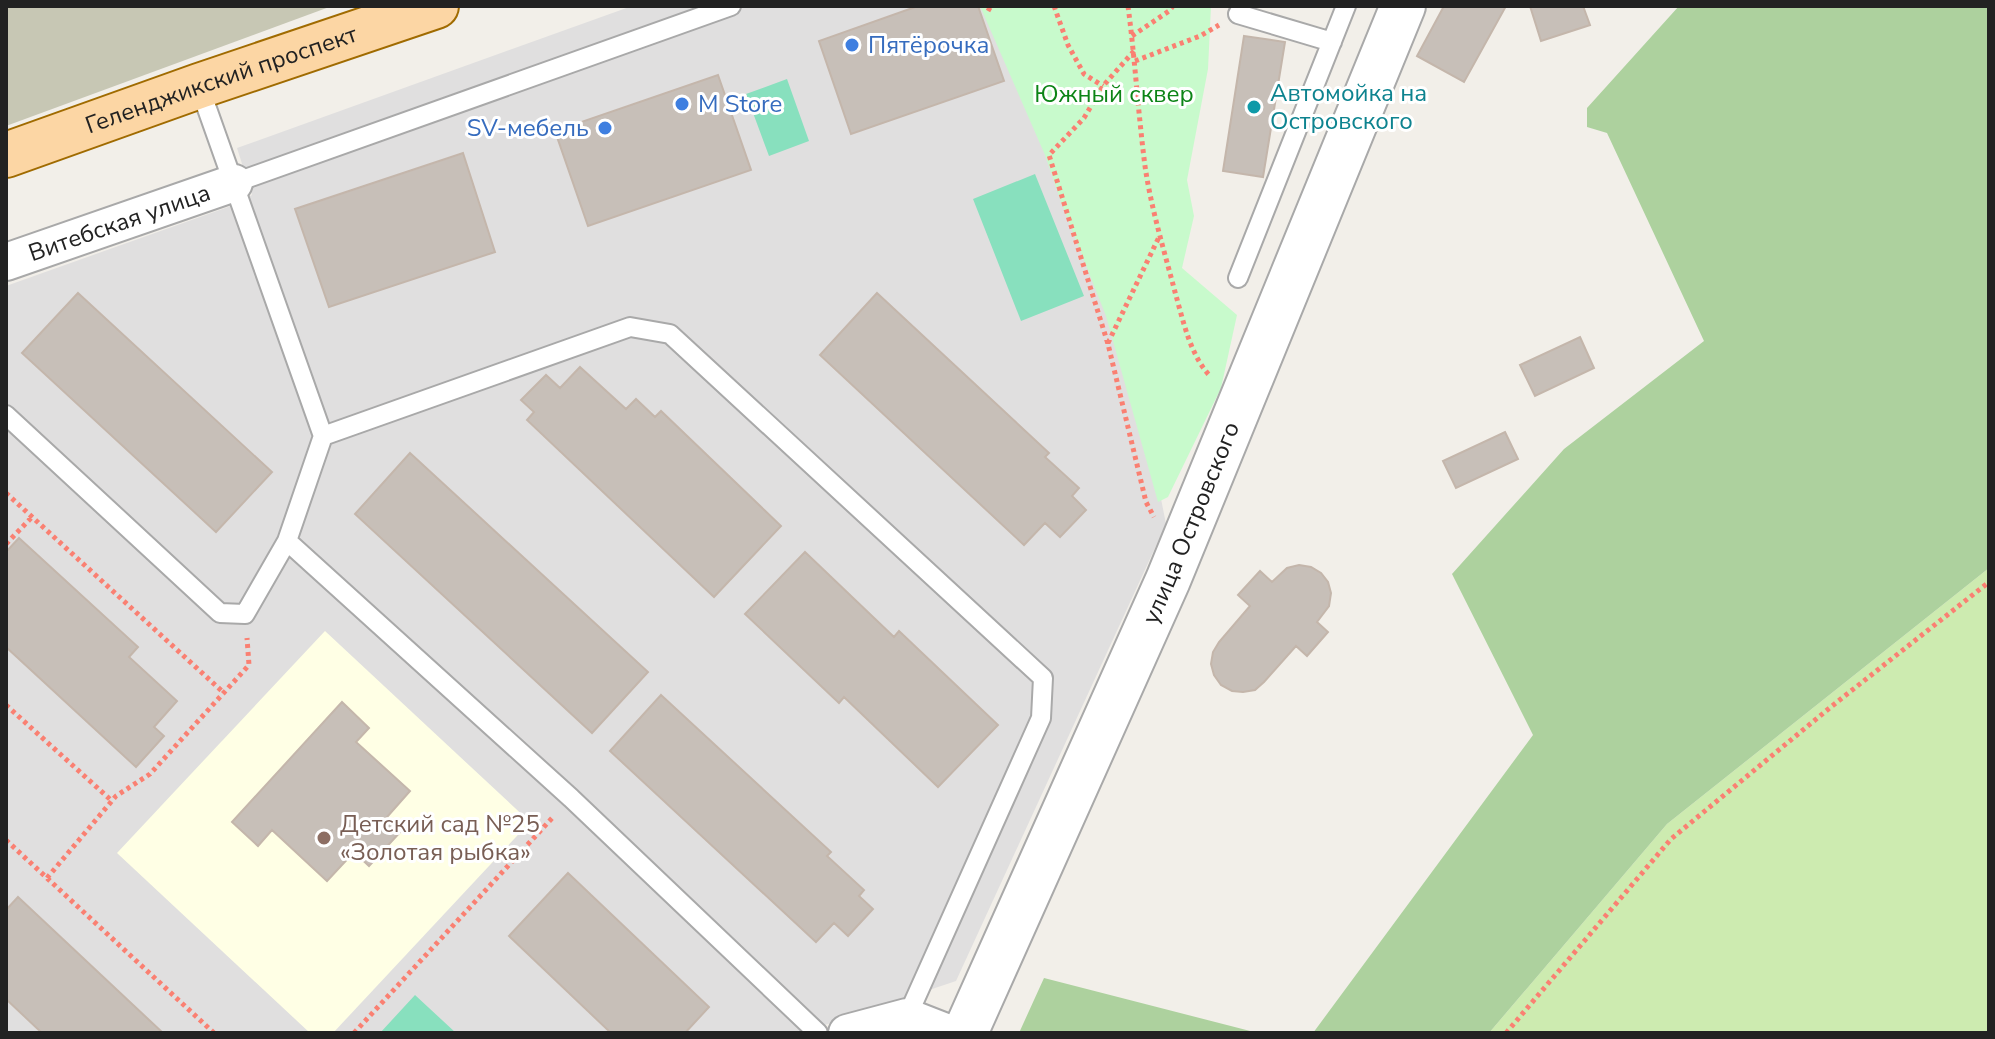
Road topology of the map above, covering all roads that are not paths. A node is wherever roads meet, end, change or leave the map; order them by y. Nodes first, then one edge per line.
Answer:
1 (436, 6) edge
2 (731, 6) edge
3 (1346, 6) edge
4 (1403, 6) edge
5 (1238, 14) road end
6 (1332, 42) junction
7 (199, 86) junction
8 (6, 155) edge
9 (234, 183) junction
10 (6, 262) edge
11 (1238, 278) dead end
12 (6, 415) edge
13 (323, 436) junction
14 (287, 541) junction
15 (907, 1017) junction
16 (818, 1033) edge
17 (847, 1033) edge
18 (948, 1033) edge
19 (965, 1033) edge

1 - 7 main road, Геленджикский проспект
2 - 9 lane
3 - 6 lane
4 - 19 street, улица Островского
5 - 6 lane
6 - 11 lane
7 - 8 main road, Геленджикский проспект
7 - 9 lane
9 - 10 street, Витебская улица
9 - 13 lane
12 - 14 lane
13 - 14 lane
13 - 15 lane
14 - 16 lane
15 - 17 street
15 - 18 street

